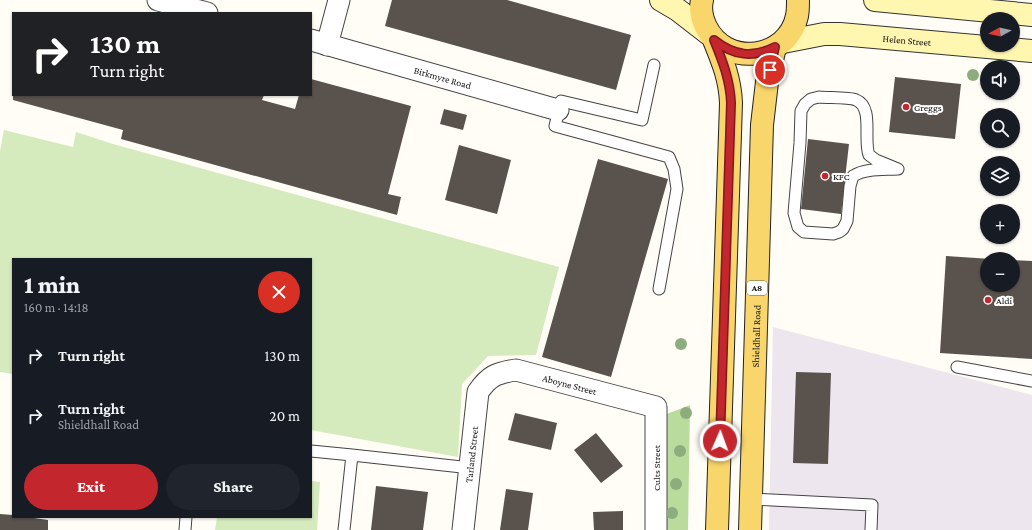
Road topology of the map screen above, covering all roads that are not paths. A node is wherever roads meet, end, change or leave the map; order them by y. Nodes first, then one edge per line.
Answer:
1 (158, 0) edge
2 (339, 0) edge
3 (661, 0) edge
4 (702, 0) edge
5 (798, 0) edge
6 (875, 0) edge
7 (203, 12) edge
8 (1032, 15) edge
9 (712, 37) junction
10 (319, 43) edge
11 (779, 44) junction
12 (1032, 50) edge
13 (654, 65) dead end
14 (558, 110) junction
15 (898, 169) joint
16 (659, 288) dead end
17 (957, 367) dead end
18 (486, 381) joint
19 (1032, 381) edge
20 (656, 407) joint
21 (721, 411) junction
22 (754, 412) junction
23 (312, 451) edge
24 (352, 455) junction
25 (471, 468) junction
26 (751, 499) junction
27 (186, 518) edge
28 (185, 530) edge
29 (344, 530) edge
30 (463, 530) edge
31 (656, 530) edge
32 (717, 530) edge
33 (750, 530) edge
34 (871, 530) edge

1 - 7 street
2 - 10 street, Birkmyre Road
3 - 9 street
4 - 9 main road
5 - 11 main road, Shieldhall Road
6 - 8 street
9 - 11 main road
9 - 21 main road
10 - 14 street, Birkmyre Road
11 - 12 street, Helen Street
11 - 22 main road, Shieldhall Road / A8
13 - 14 lane
14 - 16 lane
15 - 15 lane
17 - 19 lane
18 - 20 street, Aboyne Street
18 - 25 street, Tarland Street
20 - 31 street, Cults Street
21 - 22 main road
21 - 32 main road
22 - 26 main road, Shieldhall Road / A8
23 - 24 lane
24 - 25 lane
24 - 29 lane
25 - 30 street, Tarland Street
26 - 33 main road, Shieldhall Road / A8
26 - 34 lane
27 - 28 lane

